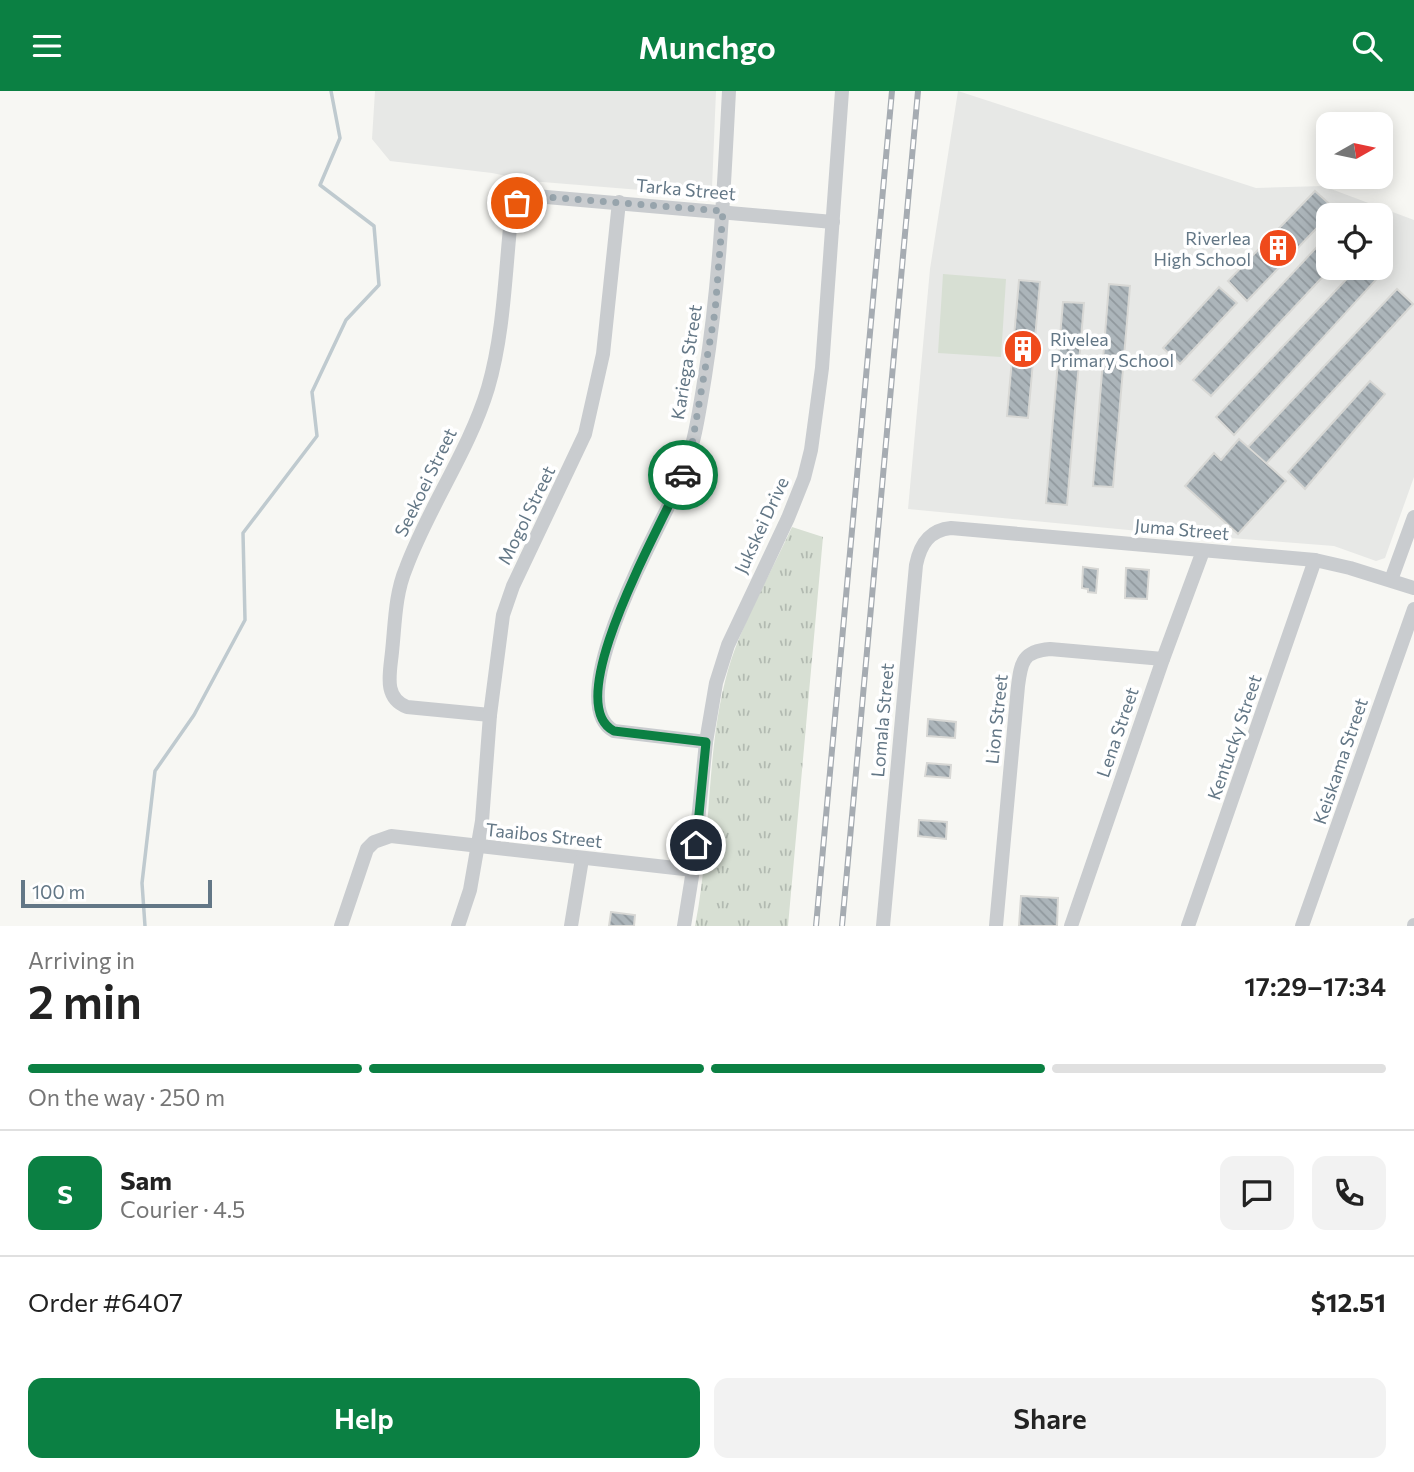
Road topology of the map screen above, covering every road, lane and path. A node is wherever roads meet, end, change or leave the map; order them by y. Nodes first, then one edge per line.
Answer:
1 (729, 91) edge
2 (842, 91) edge
3 (535, 196) joint
4 (619, 202) junction
5 (723, 211) junction
6 (833, 222) junction
7 (1414, 517) edge
8 (943, 529) joint
9 (1203, 551) junction
10 (1315, 560) junction
11 (1391, 580) junction
12 (1414, 588) edge
13 (1414, 609) edge
14 (1163, 659) junction
15 (490, 715) junction
16 (706, 742) junction
17 (478, 847) junction
18 (582, 859) junction
19 (693, 870) junction
20 (341, 926) edge
21 (458, 926) edge
22 (570, 926) edge
23 (684, 926) edge
24 (883, 926) edge
25 (996, 926) edge
26 (1071, 926) edge
27 (1188, 926) edge
28 (1302, 926) edge

1 - 5 street, Kariega Street
2 - 6 street, Jukskei Drive
3 - 4 street, Tarka Street
3 - 15 street, Seekoei Street
4 - 5 street, Tarka Street
4 - 15 street, Mogol Street
5 - 6 street, Tarka Street
5 - 16 street, Kariega Street
6 - 16 street, Jukskei Drive
7 - 11 street
8 - 9 street, Juma Street
8 - 24 street, Lomala Street
9 - 10 street, Juma Street
9 - 14 street, Lena Street
10 - 11 street, Juma Street
10 - 27 street, Kentucky Street
11 - 12 street, Juma Street
13 - 28 street, Keiskama Street
14 - 25 street, Lion Street
14 - 26 street, Lena Street
15 - 17 street, Mogol Street
16 - 19 street, Jukskei Drive
17 - 18 street, Taaibos Street
17 - 20 street, Taaibos Street
17 - 21 street, Mogol Street
18 - 19 street, Taaibos Street
18 - 22 street
19 - 23 street, Jukskei Drive

